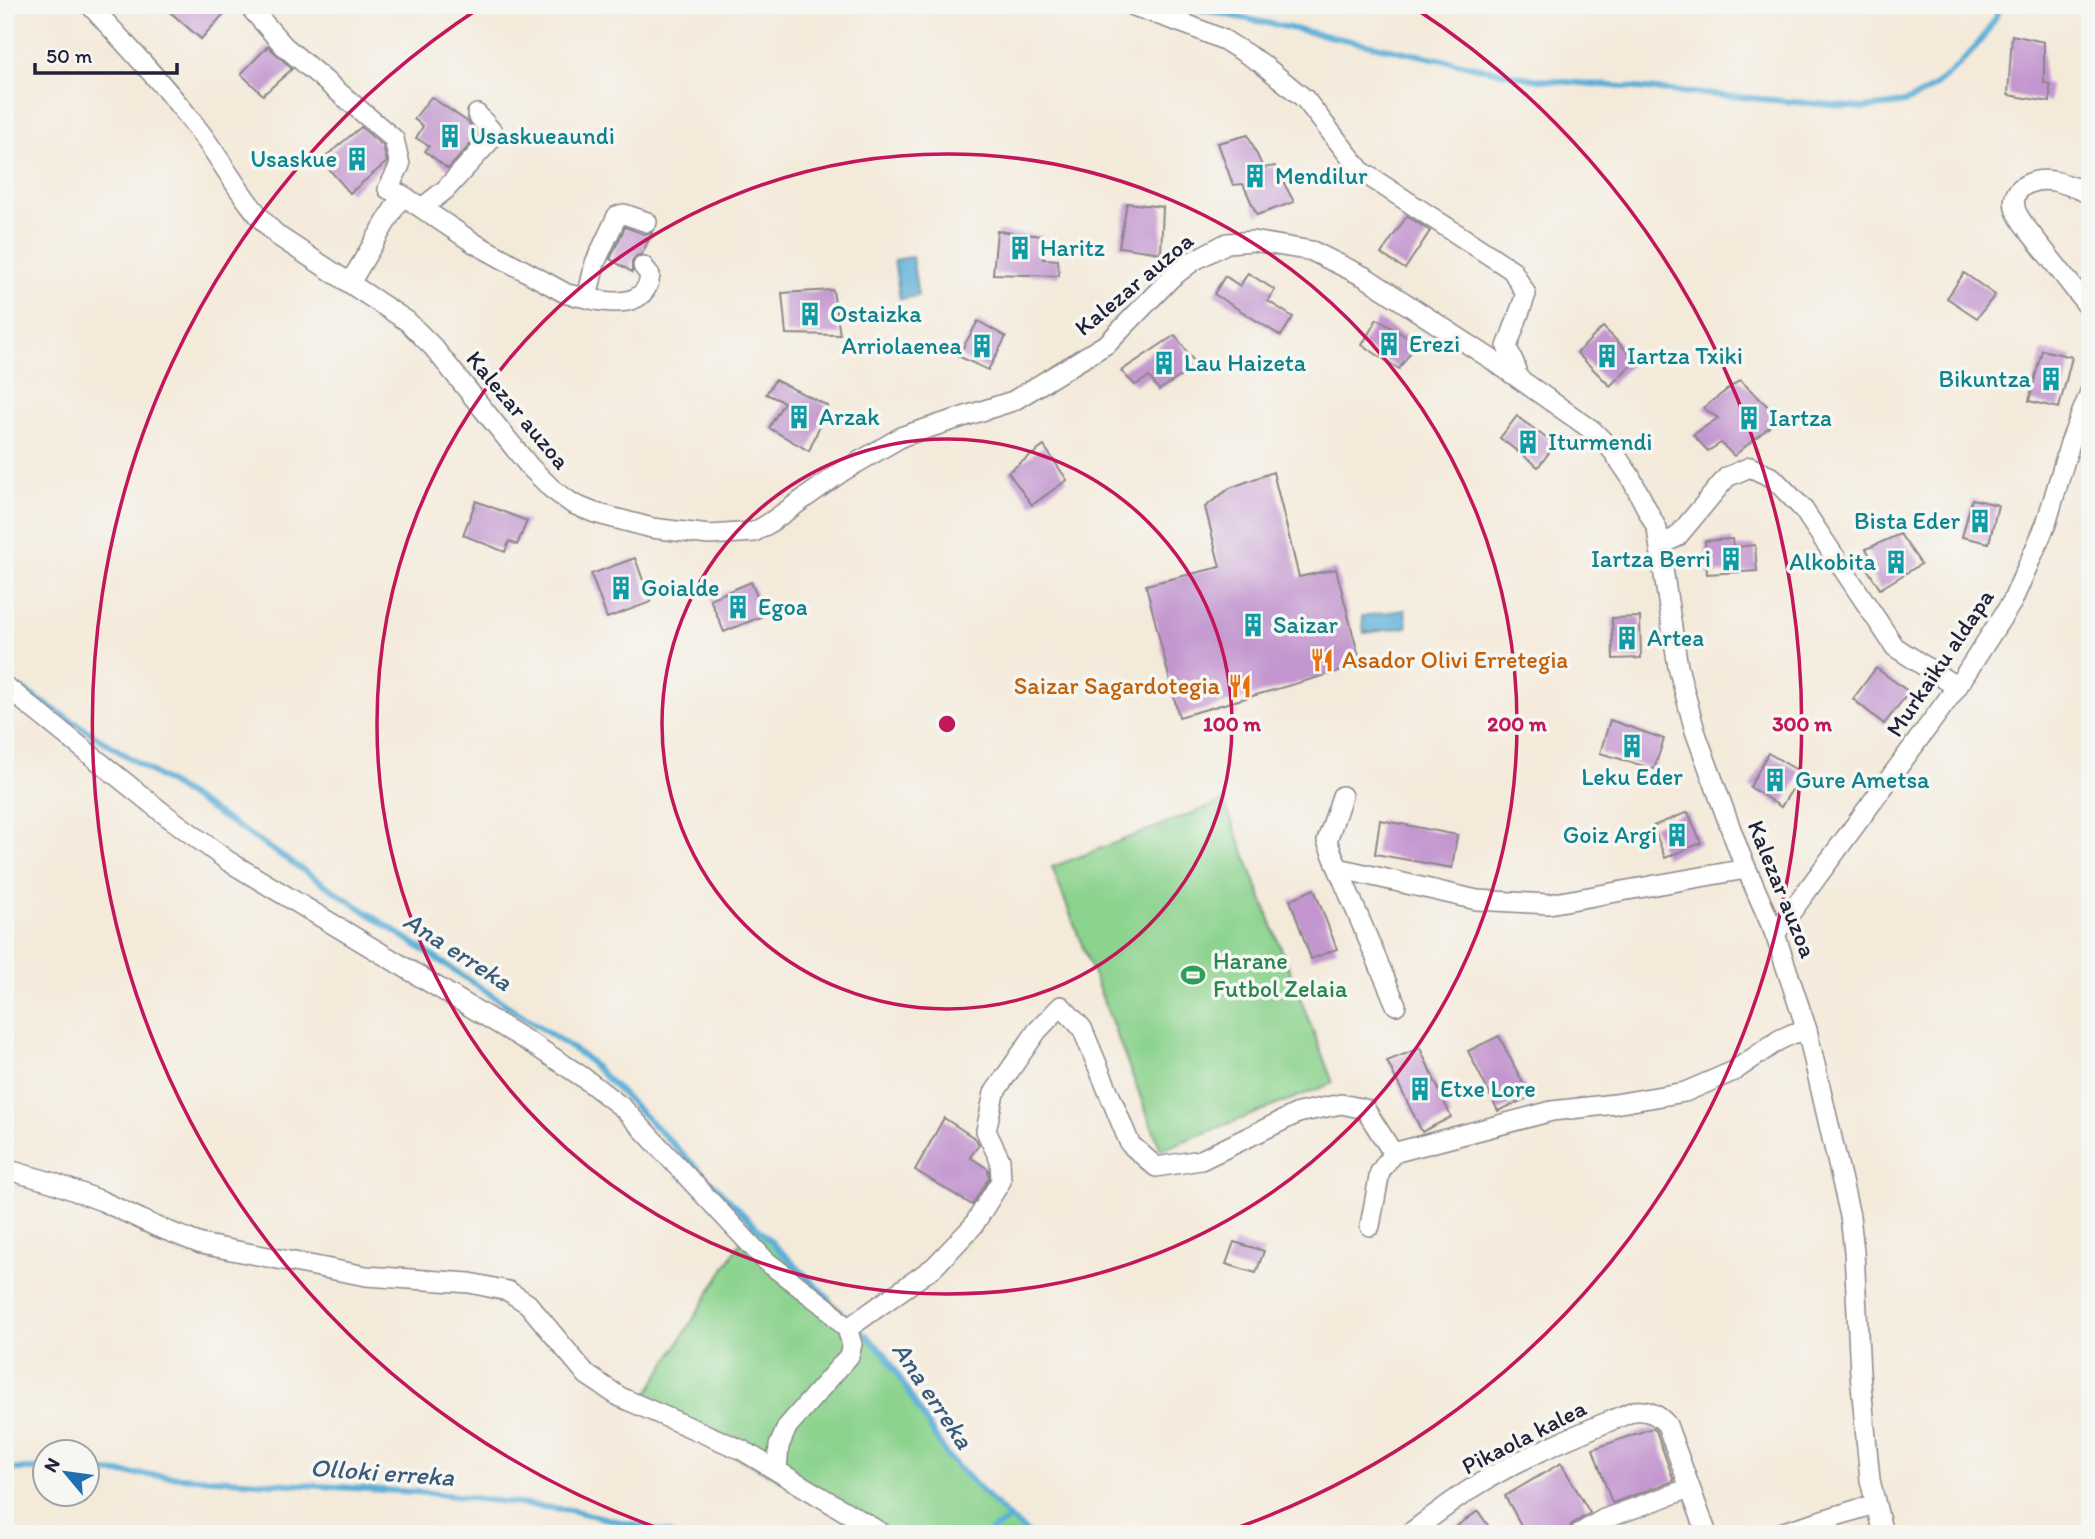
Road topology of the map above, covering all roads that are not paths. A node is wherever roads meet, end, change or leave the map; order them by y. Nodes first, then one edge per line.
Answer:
1 (90, 5) edge
2 (248, 5) edge
3 (1131, 5) edge
4 (477, 114) dead end
5 (2090, 194) edge
6 (402, 195) junction
7 (422, 208) junction
8 (647, 222) dead end
9 (643, 266) dead end
10 (350, 283) junction
11 (587, 298) junction
12 (2090, 309) edge
13 (1517, 377) junction
14 (2090, 392) edge
15 (1660, 545) junction
16 (1957, 687) junction
17 (11, 690) edge
18 (1342, 796) dead end
19 (1338, 868) junction
20 (1746, 869) junction
21 (1775, 933) junction
22 (1396, 1005) dead end
23 (1807, 1030) junction
24 (1393, 1153) junction
25 (5, 1169) edge
26 (1370, 1226) dead end
27 (847, 1329) junction
28 (777, 1470) junction
29 (1690, 1488) junction
30 (1875, 1504) junction
31 (883, 1534) edge
32 (1409, 1534) edge
33 (1579, 1534) edge
34 (1707, 1534) edge
35 (1777, 1534) edge
36 (1883, 1534) edge

1 - 10 street, Kalezar auzoa
2 - 6 street
3 - 13 street
4 - 7 street
5 - 12 street
6 - 7 street
6 - 10 street
7 - 11 street
8 - 11 street
9 - 11 street
10 - 13 street, Kalezar auzoa
13 - 15 street, Kalezar auzoa
14 - 16 street, Murkaiku aldapa
15 - 16 street
15 - 20 street, Kalezar auzoa
16 - 21 street, Murkaiku aldapa
17 - 27 street
18 - 19 street
19 - 20 street
19 - 22 street
20 - 21 street, Kalezar auzoa
21 - 23 street, Kalezar auzoa
23 - 24 street
23 - 30 street, Kalezar auzoa
24 - 26 street
24 - 27 street
25 - 28 street
27 - 28 street
28 - 31 street
29 - 32 street, Pikaola kalea
29 - 33 street
29 - 34 street
30 - 35 street
30 - 36 street, Kalezar auzoa

